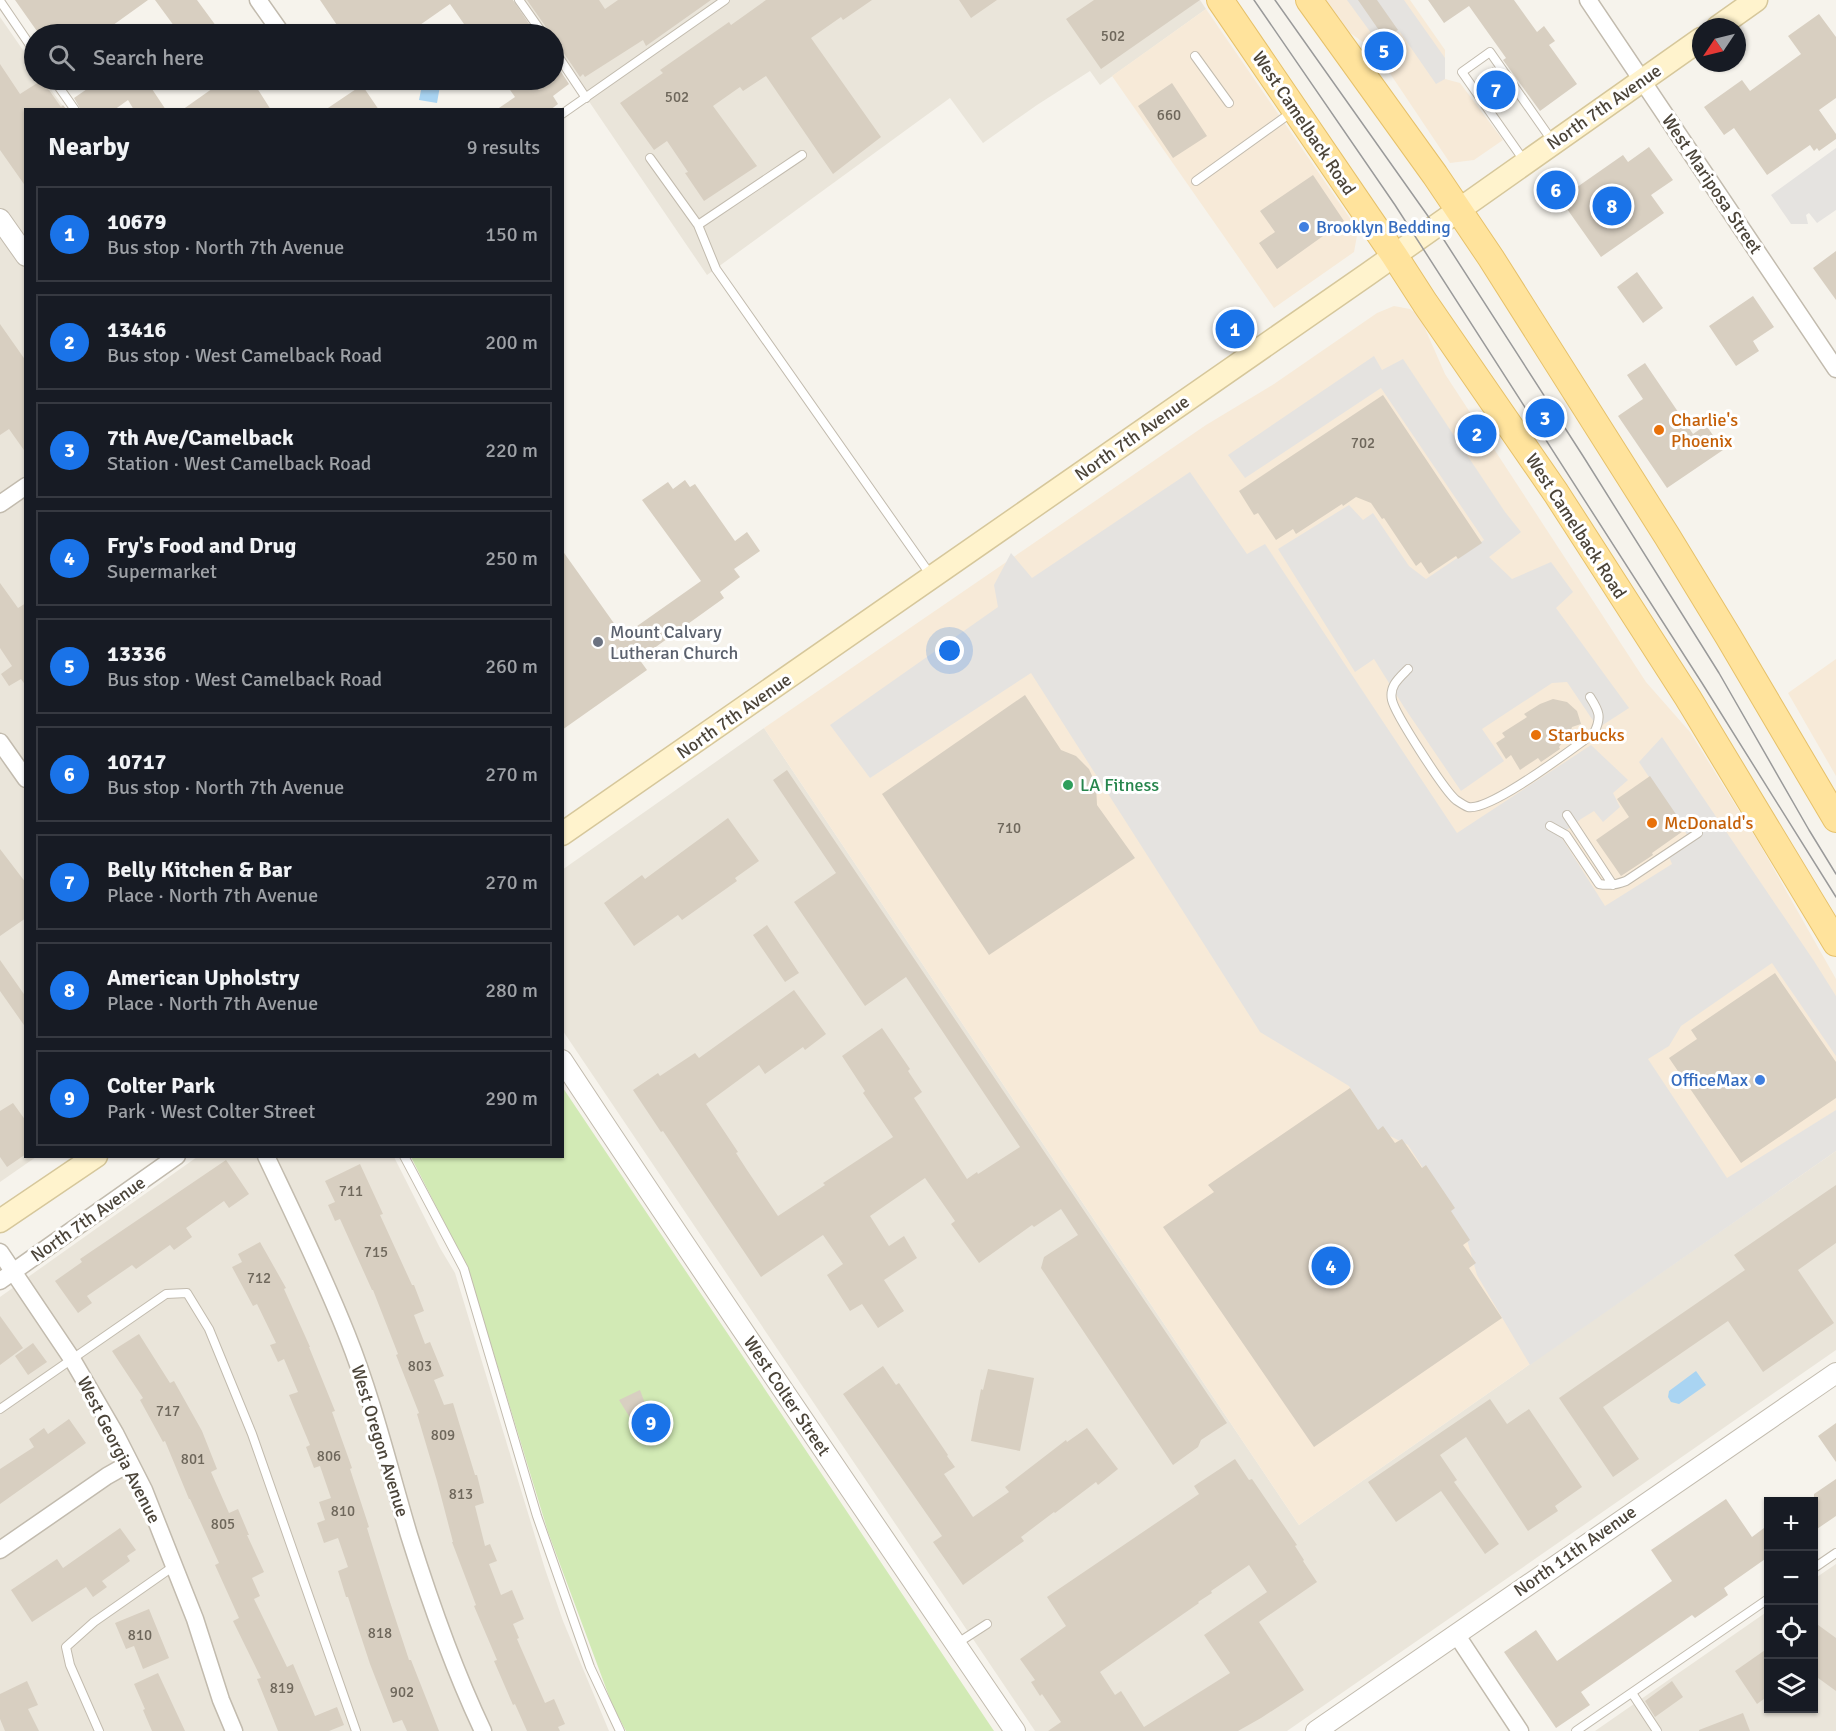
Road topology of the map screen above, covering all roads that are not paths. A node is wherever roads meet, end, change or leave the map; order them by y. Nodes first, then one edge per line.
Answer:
1 (258, 0) edge
2 (519, 0) edge
3 (725, 0) edge
4 (1220, 0) edge
5 (1309, 0) edge
6 (1588, 0) edge
7 (1756, 0) edge
8 (0, 1) edge
9 (1731, 18) edge
10 (275, 24) edge
11 (536, 24) edge
12 (24, 36) edge
13 (1692, 45) edge
14 (1195, 56) dead end
15 (564, 65) edge
16 (1643, 80) junction
17 (61, 90) edge
18 (586, 98) junction
19 (1229, 103) dead end
20 (74, 108) edge
21 (1295, 110) junction
22 (564, 113) edge
23 (1554, 143) junction
24 (802, 155) dead end
25 (650, 158) dead end
26 (1526, 163) junction
27 (1196, 181) dead end
28 (1459, 209) junction
29 (0, 219) edge
30 (698, 225) junction
31 (24, 253) edge
32 (1394, 255) junction
33 (1836, 369) edge
34 (24, 487) edge
35 (0, 504) edge
36 (932, 578) junction
37 (1408, 669) dead end
38 (1590, 697) dead end
39 (0, 742) edge
40 (24, 776) edge
41 (1567, 815) dead end
42 (1836, 819) edge
43 (1550, 826) dead end
44 (564, 833) edge
45 (1698, 833) dead end
46 (1613, 885) junction
47 (1836, 942) edge
48 (564, 1063) edge
49 (93, 1158) edge
50 (174, 1158) edge
51 (267, 1158) edge
52 (405, 1158) edge
53 (0, 1221) edge
54 (0, 1252) edge
55 (7, 1276) edge
56 (72, 1359) junction
57 (1836, 1373) edge
58 (0, 1409) edge
59 (130, 1463) junction
60 (0, 1550) edge
61 (1835, 1555) edge
62 (174, 1566) junction
63 (1818, 1566) edge
64 (1764, 1602) edge
65 (987, 1624) dead end
66 (1456, 1634) junction
67 (956, 1644) junction
68 (1632, 1693) junction
69 (99, 1731) edge
70 (234, 1731) edge
71 (356, 1731) edge
72 (483, 1731) edge
73 (620, 1731) edge
74 (1015, 1731) edge
75 (1316, 1731) edge
76 (1520, 1731) edge
77 (1576, 1731) edge
78 (1657, 1731) edge

1 - 10 street
2 - 11 lane
3 - 18 lane
4 - 21 main road, West Camelback Road
5 - 28 main road
6 - 16 street, West Mariposa Street
7 - 9 main road
8 - 12 lane
13 - 16 main road, North 7th Avenue
14 - 19 lane
15 - 18 lane
16 - 23 main road, North 7th Avenue
16 - 33 street, West Mariposa Street
17 - 20 lane
18 - 22 lane
21 - 27 lane
21 - 32 main road, West Camelback Road
23 - 26 main road, North 7th Avenue
23 - 26 lane
24 - 30 lane
25 - 30 lane
26 - 28 main road, North 7th Avenue
28 - 32 main road, North 7th Avenue
28 - 42 main road
29 - 31 street
30 - 36 lane
32 - 36 main road, North 7th Avenue
32 - 47 main road, West Camelback Road
34 - 35 street
36 - 44 main road, North 7th Avenue
37 - 38 lane
39 - 40 street
41 - 46 lane
43 - 46 lane
45 - 46 lane
48 - 67 street, West Colter Street
49 - 53 main road
50 - 55 street, North 7th Avenue
51 - 72 street, West Oregon Avenue
52 - 73 lane
54 - 55 street, West Georgia Avenue
55 - 56 street, West Georgia Avenue
56 - 58 lane
56 - 59 street, West Georgia Avenue
56 - 71 lane
57 - 66 street, North 11th Avenue
59 - 60 street
59 - 62 street, West Georgia Avenue
61 - 63 lane
62 - 69 lane
62 - 70 street, West Georgia Avenue
64 - 68 lane
65 - 67 lane
66 - 75 street, North 11th Avenue
66 - 76 street
67 - 74 street, West Colter Street
68 - 77 lane
68 - 78 lane

